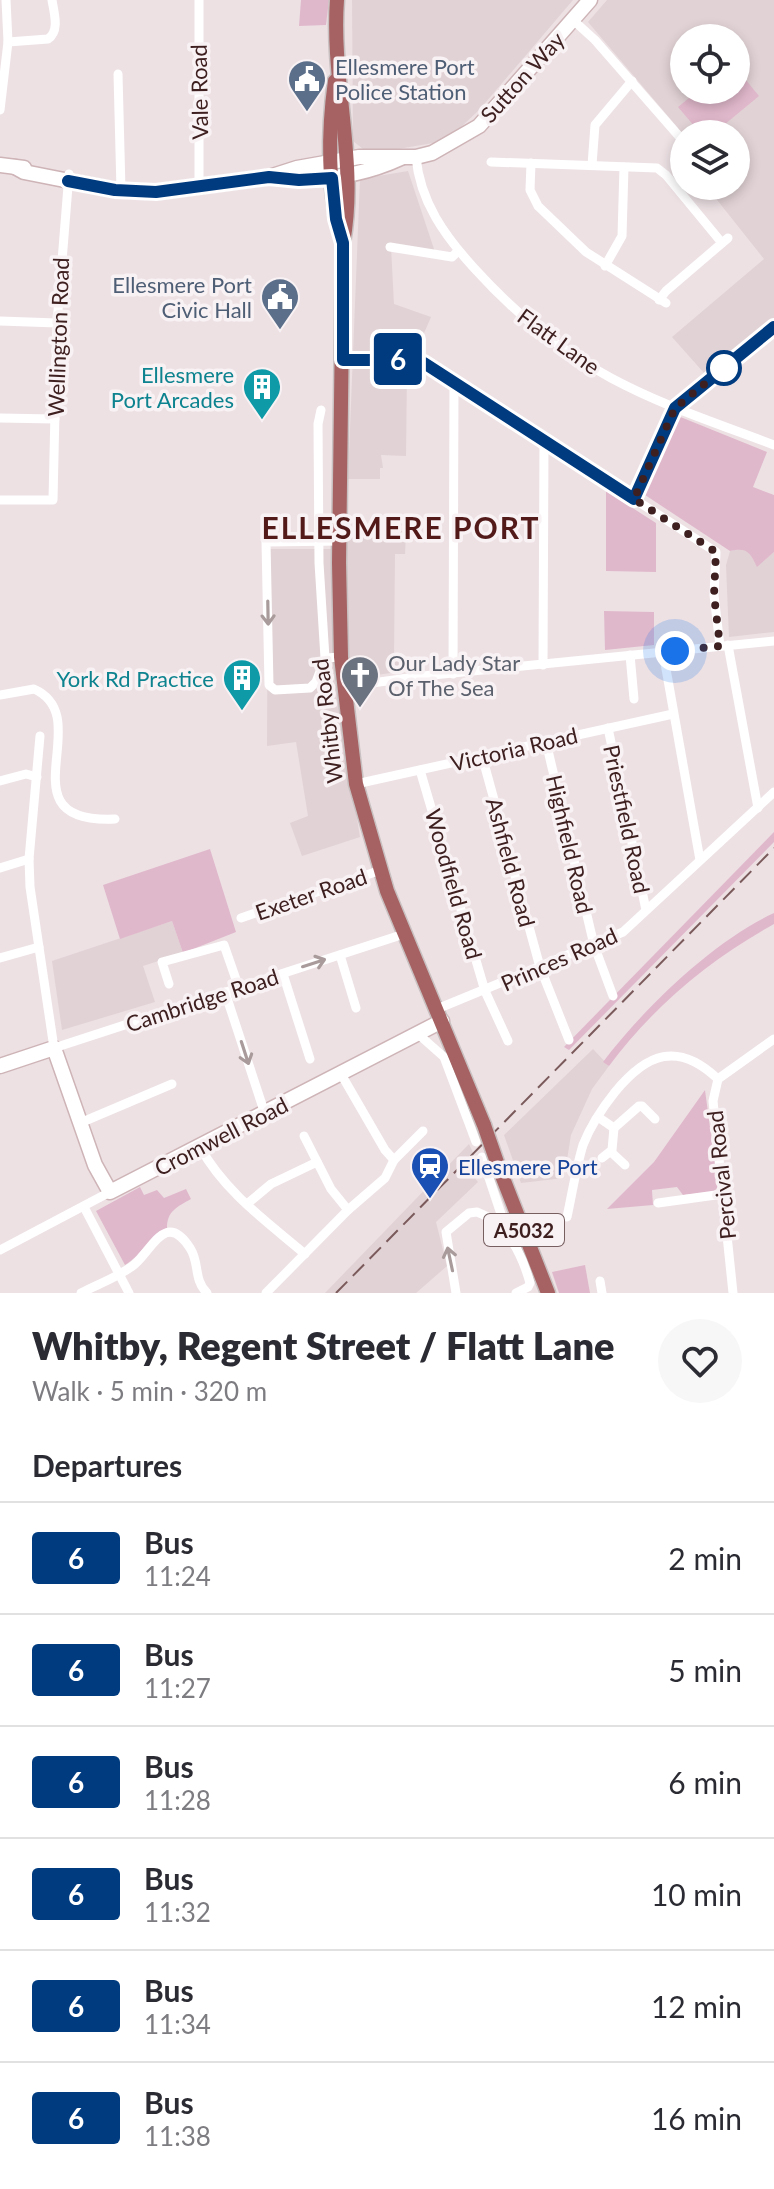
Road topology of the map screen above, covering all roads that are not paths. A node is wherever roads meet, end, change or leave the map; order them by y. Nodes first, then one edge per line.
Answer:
1 (6, 0) edge
2 (52, 0) edge
3 (199, 0) edge
4 (337, 0) edge
5 (590, 0) edge
6 (573, 20) junction
7 (8, 42) junction
8 (118, 74) dead end
9 (632, 81) junction
10 (0, 110) edge
11 (670, 126) edge
12 (499, 148) dead end
13 (409, 158) junction
14 (339, 162) junction
15 (531, 163) junction
16 (592, 165) junction
17 (8, 166) edge
18 (624, 167) junction
19 (69, 177) junction
20 (269, 177) junction
21 (339, 178) junction
22 (199, 185) junction
23 (121, 187) junction
24 (390, 247) dead end
25 (458, 251) junction
26 (605, 266) junction
27 (0, 321) edge
28 (57, 323) junction
29 (774, 327) edge
30 (343, 360) junction
31 (454, 383) junction
32 (675, 408) junction
33 (321, 410) dead end
34 (0, 418) edge
35 (55, 419) junction
36 (544, 441) junction
37 (774, 445) edge
38 (634, 499) junction
39 (0, 500) edge
40 (320, 540) junction
41 (341, 541) junction
42 (774, 641) edge
43 (724, 646) junction
44 (663, 652) junction
45 (630, 655) junction
46 (341, 657) junction
47 (325, 658) junction
48 (543, 665) junction
49 (453, 674) junction
50 (324, 686) dead end
51 (343, 687) junction
52 (310, 688) junction
53 (0, 695) edge
54 (634, 699) dead end
55 (673, 714) junction
56 (608, 728) junction
57 (40, 736) dead end
58 (546, 742) junction
59 (482, 756) junction
60 (420, 770) junction
61 (37, 777) junction
62 (0, 781) edge
63 (356, 784) junction
64 (774, 792) edge
65 (758, 808) junction
66 (115, 819) dead end
67 (29, 859) junction
68 (700, 860) junction
69 (0, 868) edge
70 (381, 870) junction
71 (646, 910) junction
72 (241, 918) dead end
73 (404, 934) junction
74 (594, 945) junction
75 (39, 947) junction
76 (340, 955) junction
77 (0, 958) edge
78 (540, 967) junction
79 (283, 974) junction
80 (169, 984) dead end
81 (239, 988) junction
82 (485, 991) junction
83 (225, 992) junction
84 (613, 996) dead end
85 (356, 1008) dead end
86 (440, 1015) junction
87 (418, 1034) junction
88 (774, 1039) edge
89 (569, 1040) dead end
90 (508, 1041) dead end
91 (54, 1048) junction
92 (310, 1059) dead end
93 (0, 1066) edge
94 (341, 1074) junction
95 (718, 1079) junction
96 (172, 1084) dead end
97 (265, 1114) junction
98 (598, 1117) junction
99 (655, 1119) dead end
100 (80, 1123) junction
101 (614, 1128) junction
102 (423, 1131) dead end
103 (304, 1136) dead end
104 (476, 1142) dead end
105 (200, 1147) junction
106 (482, 1157) dead end
107 (394, 1160) junction
108 (317, 1162) junction
109 (625, 1165) dead end
110 (110, 1192) junction
111 (723, 1194) junction
112 (658, 1203) dead end
113 (247, 1204) junction
114 (84, 1207) junction
115 (348, 1210) junction
116 (567, 1217) dead end
117 (502, 1227) junction
118 (0, 1250) edge
119 (305, 1254) junction
120 (119, 1273) junction
121 (600, 1281) dead end
122 (81, 1293) edge
123 (129, 1293) edge
124 (207, 1293) edge
125 (266, 1293) edge
126 (456, 1293) edge
127 (516, 1293) edge
128 (548, 1293) edge
129 (602, 1293) edge
130 (733, 1293) edge

1 - 7 street
2 - 7 street
3 - 22 street, Vale Road
4 - 14 main road, Whitby Road / A5032
5 - 6 main road, Sutton Way
6 - 9 street
6 - 13 main road, Sutton Way
7 - 10 street
8 - 23 street
9 - 11 street
9 - 16 street
12 - 15 street
13 - 14 main road, Sutton Way
13 - 21 main road, Sutton Way
13 - 25 street, Flatt Lane
14 - 20 main road, Sutton Way
14 - 21 main road, Whitby Road / A5032
15 - 16 street
15 - 26 street
16 - 18 street
17 - 19 main road
18 - 26 street
18 - 26 street
19 - 23 main road
19 - 28 street, Wellington Road
20 - 21 main road, Sutton Way
20 - 22 main road
21 - 30 main road, Whitby Road / A5032
22 - 23 main road
22 - 23 main road
24 - 25 street
25 - 32 street, Flatt Lane
27 - 28 street
28 - 35 street, Wellington Road
29 - 32 street
30 - 31 street
30 - 41 main road, Whitby Road / A5032
31 - 36 street
31 - 49 street
32 - 37 street, Flatt Lane
32 - 38 street
33 - 40 street
34 - 35 street
35 - 39 street, Wellington Road
36 - 38 street
36 - 48 street
38 - 43 street
40 - 41 street
40 - 47 street
40 -> 52 street
41 - 46 main road, Whitby Road / A5032
42 - 43 street
43 - 44 street
43 - 65 street
44 - 45 street
44 - 55 street
45 - 48 street
45 - 54 street
46 - 47 street
46 - 51 main road, Whitby Road / A5032
47 - 52 street
48 - 49 street
49 - 51 street
50 - 52 street
51 - 63 main road, Whitby Road / A5032
53 - 66 street
55 - 56 street, Victoria Road
55 - 68 street
56 - 58 street, Victoria Road
56 - 71 street, Priestfield Road
57 - 61 street
58 - 59 street, Victoria Road
58 - 74 street, Highfield Road
59 - 60 street, Victoria Road
59 - 78 street, Ashfield Road
60 - 63 street, Victoria Road
60 - 82 street, Woodfield Road
61 - 62 street
61 - 67 street
63 - 70 main road, Whitby Road / A5032
64 - 65 street, Princes Road
65 - 68 street, Princes Road
67 - 69 street
67 - 75 street
68 - 71 street, Princes Road
70 - 72 street, Exeter Road
70 - 73 main road, Whitby Road / A5032
71 - 74 street, Princes Road
73 - 76 street, Cambridge Road
73 - 86 main road, Whitby Road / A5032
74 - 78 street, Princes Road
74 - 84 street, Highfield Road
75 - 77 street
75 - 91 street
79 -> 76 street, Cambridge Road
76 - 85 street
78 - 82 street, Princes Road
78 - 89 street, Ashfield Road
79 - 81 street, Cambridge Road
79 - 92 street
80 - 81 street
81 - 83 street, Cambridge Road
82 - 86 street, Princes Road
82 - 90 street, Woodfield Road
83 - 91 street, Cambridge Road
83 -> 97 street
86 - 87 main road, Cromwell Road
86 - 128 main road, Whitby Road / A5032, bridge
87 - 94 main road, Cromwell Road
87 - 104 street
88 - 95 street, Percival Road
91 - 93 main road, Cambridge Road
91 - 100 main road
94 - 97 main road, Cromwell Road
94 - 107 street
95 - 98 street
95 - 111 street, Percival Road
96 - 100 street
97 - 105 main road, Cromwell Road
98 - 101 street
98 - 116 street
99 - 101 street
100 - 110 main road
101 - 109 street
102 - 107 street
103 - 108 street
105 - 110 main road, Cromwell Road
105 - 113 street
106 - 117 street
107 - 115 street
108 - 113 street
108 - 115 street
110 - 114 street, Cromwell Road
111 - 112 street
111 - 130 street, Percival Road
113 - 119 street
114 - 118 street, Cromwell Road
114 - 120 street
115 - 119 street
126 -> 117 street
117 - 127 street
119 - 125 street
120 - 122 street
120 - 123 street
120 - 124 street
121 - 129 street

